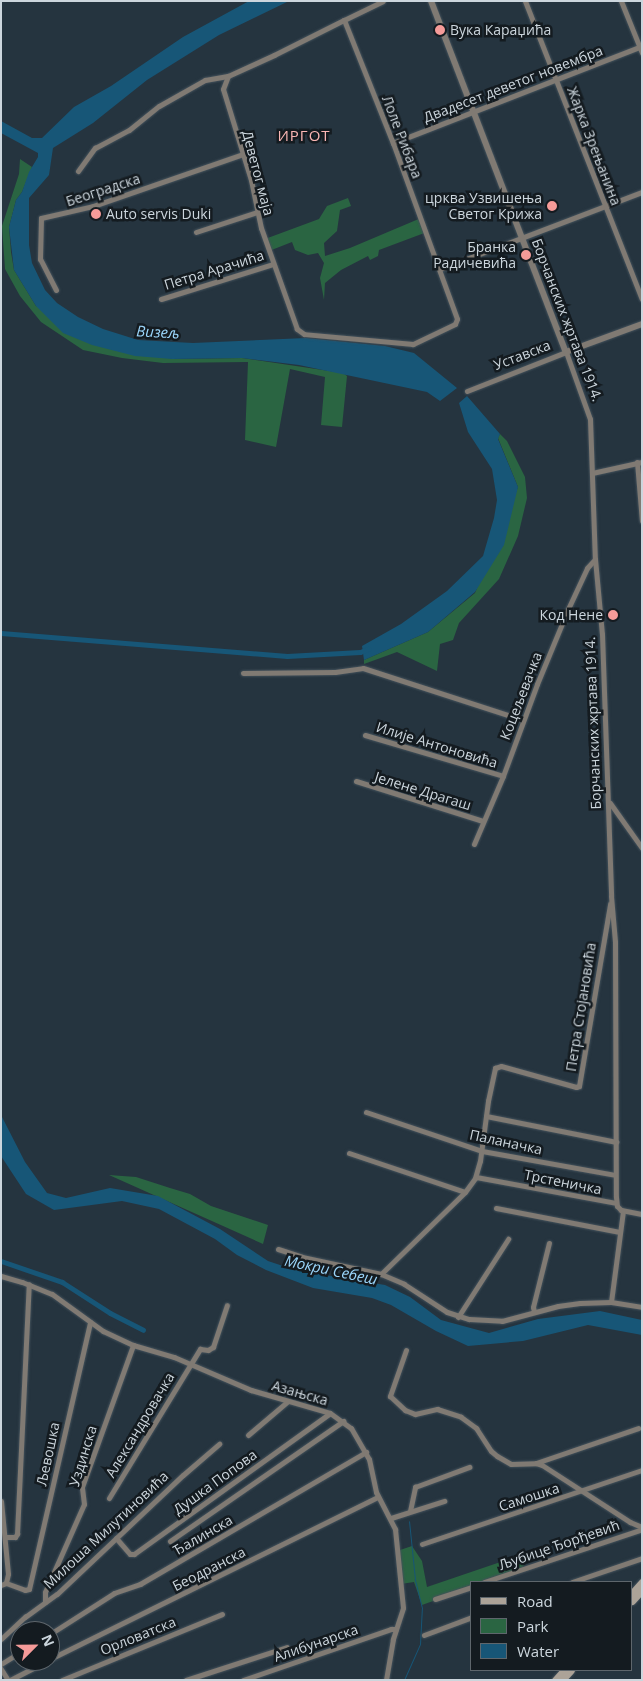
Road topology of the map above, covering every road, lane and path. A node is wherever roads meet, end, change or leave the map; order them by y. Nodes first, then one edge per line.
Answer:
1 (383, 1) edge
2 (431, 1) edge
3 (525, 1) edge
4 (621, 1) edge
5 (344, 20) junction
6 (641, 49) edge
7 (228, 76) junction
8 (556, 80) junction
9 (474, 112) junction
10 (393, 143) junction
11 (243, 154) junction
12 (78, 171) dead end
13 (642, 192) edge
14 (605, 205) junction
15 (257, 212) junction
16 (196, 232) dead end
17 (522, 236) junction
18 (273, 264) junction
19 (440, 269) junction
20 (56, 290) dead end
21 (161, 299) dead end
22 (642, 299) edge
23 (457, 319) joint
24 (642, 324) edge
25 (566, 352) junction
26 (467, 391) dead end
27 (640, 462) edge
28 (592, 473) junction
29 (642, 521) edge
30 (595, 559) junction
31 (243, 673) dead end
32 (523, 720) junction
33 (365, 735) dead end
34 (503, 776) junction
35 (356, 781) dead end
36 (610, 803) junction
37 (484, 821) junction
38 (474, 844) dead end
39 (642, 848) edge
40 (611, 896) junction
41 (366, 1112) dead end
42 (486, 1116) junction
43 (616, 1142) junction
44 (482, 1151) junction
45 (349, 1153) dead end
46 (616, 1175) junction
47 (476, 1177) junction
48 (465, 1192) junction
49 (616, 1203) junction
50 (496, 1208) dead end
51 (623, 1211) junction
52 (642, 1214) edge
53 (620, 1232) junction
54 (508, 1238) dead end
55 (549, 1243) dead end
56 (278, 1249) dead end
57 (381, 1274) junction
58 (1, 1276) edge
59 (29, 1284) junction
60 (611, 1302) junction
61 (227, 1306) dead end
62 (642, 1307) edge
63 (534, 1312) junction
64 (458, 1317) junction
65 (90, 1322) junction
66 (133, 1346) junction
67 (406, 1350) dead end
68 (190, 1364) junction
69 (288, 1401) junction
70 (330, 1413) junction
71 (342, 1421) junction
72 (638, 1428) dead end
73 (248, 1435) dead end
74 (219, 1444) dead end
75 (366, 1452) junction
76 (536, 1463) junction
77 (469, 1466) dead end
78 (642, 1470) edge
79 (584, 1491) junction
80 (378, 1497) junction
81 (109, 1498) dead end
82 (444, 1501) dead end
83 (1, 1502) edge
84 (410, 1511) junction
85 (391, 1518) junction
86 (642, 1528) edge
87 (5, 1537) junction
88 (116, 1538) junction
89 (170, 1541) dead end
90 (422, 1544) dead end
91 (642, 1558) edge
92 (487, 1581) edge
93 (575, 1581) edge
94 (642, 1582) edge
95 (4, 1584) edge
96 (470, 1588) edge
97 (642, 1590) edge
98 (633, 1593) edge
99 (435, 1599) dead end
100 (633, 1601) edge
101 (45, 1602) junction
102 (222, 1614) dead end
103 (470, 1618) edge
104 (60, 1628) edge
105 (396, 1629) junction
106 (424, 1635) dead end
107 (1, 1639) edge
108 (286, 1647) dead end
109 (60, 1654) edge
110 (1, 1669) edge
111 (27, 1671) edge
112 (9, 1680) edge
113 (62, 1680) edge
114 (186, 1680) edge
115 (243, 1680) edge
116 (386, 1680) edge

1 - 5 street
2 - 9 street, Борчанских жртава 1914.
3 - 8 street, Жарка Зрењанина
4 - 6 street
5 - 7 street
5 - 10 street, Лоле Рибара
6 - 8 street, Двадесет деветог новембра
7 - 11 street, Деветог маја
7 - 12 street, Београдска
8 - 9 street, Двадесет деветог новембра
8 - 14 street, Жарка Зрењанина
9 - 10 street, Двадесет деветог новембра
9 - 17 street, Борчанских жртава 1914.
10 - 19 street, Лоле Рибара
11 - 15 street, Деветог маја
11 - 20 street, Београдска
13 - 14 street
14 - 17 street
14 - 22 street, Жарка Зрењанина
15 - 16 street
15 - 18 street, Деветог маја
17 - 19 street
17 - 25 street, Борчанских жртава 1914.
18 - 21 street, Петра Арачића
18 - 23 street, Деветог маја
19 - 23 street, Лоле Рибара
24 - 25 street, Уставска
25 - 26 street, Уставска
25 - 28 street, Борчанских жртава 1914.
27 - 28 street
27 - 29 street
28 - 30 street, Борчанских жртава 1914.
30 - 32 street, Коцељевачка
30 - 36 street, Борчанских жртава 1914.
31 - 32 street
32 - 34 street, Коцељевачка
33 - 34 street, Илије Антоновића
34 - 37 street, Коцељевачка
35 - 37 street, Јелене Драгаш
36 - 39 street
36 - 40 street, Борчанских жртава 1914.
37 - 38 street, Коцељевачка
40 - 42 street, Петра Стојановића
40 - 43 street, Борчанских жртава 1914.
41 - 44 street, Паланачка
42 - 43 street
42 - 44 street, Петра Стојановића
43 - 46 street, Борчанских жртава 1914.
44 - 46 street, Паланачка
44 - 47 street, Петра Стојановића
45 - 48 street
46 - 49 street, Борчанских жртава 1914.
47 - 48 street, Петра Стојановића
47 - 49 street, Трстеничка
48 - 57 street, Петра Стојановића
49 - 51 street, Трстеничка
50 - 53 street
51 - 52 street
51 - 53 street
53 - 60 street
54 - 64 street
55 - 63 street
56 - 57 street
57 - 64 street
58 - 59 street, Азањска
59 - 65 street, Азањска
59 - 87 street
60 - 62 street
60 - 63 street
61 - 68 street, Александровачка
63 - 64 street
65 - 66 street, Азањска
65 - 95 street, Љевошка
66 - 68 street, Азањска
66 - 101 street, Уздинска
67 - 76 street
68 - 69 street, Азањска
68 - 81 street, Александровачка
69 - 70 street, Азањска
69 - 73 street
70 - 71 street, Азањска
70 - 88 street, Душка Попова
71 - 75 street, Азањска
71 - 89 street
72 - 76 street
74 - 88 street, Милоша Милутиновића
75 - 80 street, Азањска
75 - 104 street, Ђалинска
76 - 79 street
77 - 84 street
78 - 79 street, Самошка
79 - 86 street
79 - 90 street, Самошка
80 - 85 street, Азањска
80 - 109 street, Беодранска
82 - 84 street
83 - 87 street
84 - 85 street
85 - 105 street, Азањска
86 - 92 street, Љубице Ђорђевић
87 - 95 street
88 - 101 street, Милоша Милутиновића
91 - 93 street
94 - 98 main road
96 - 99 street
97 - 100 main road
101 - 107 street
102 - 113 street, Орловатска
103 - 106 street
105 - 115 street, Алибунарска
105 - 116 street, Азањска
108 - 114 street
110 - 112 street
111 - 112 street, Беодранска

